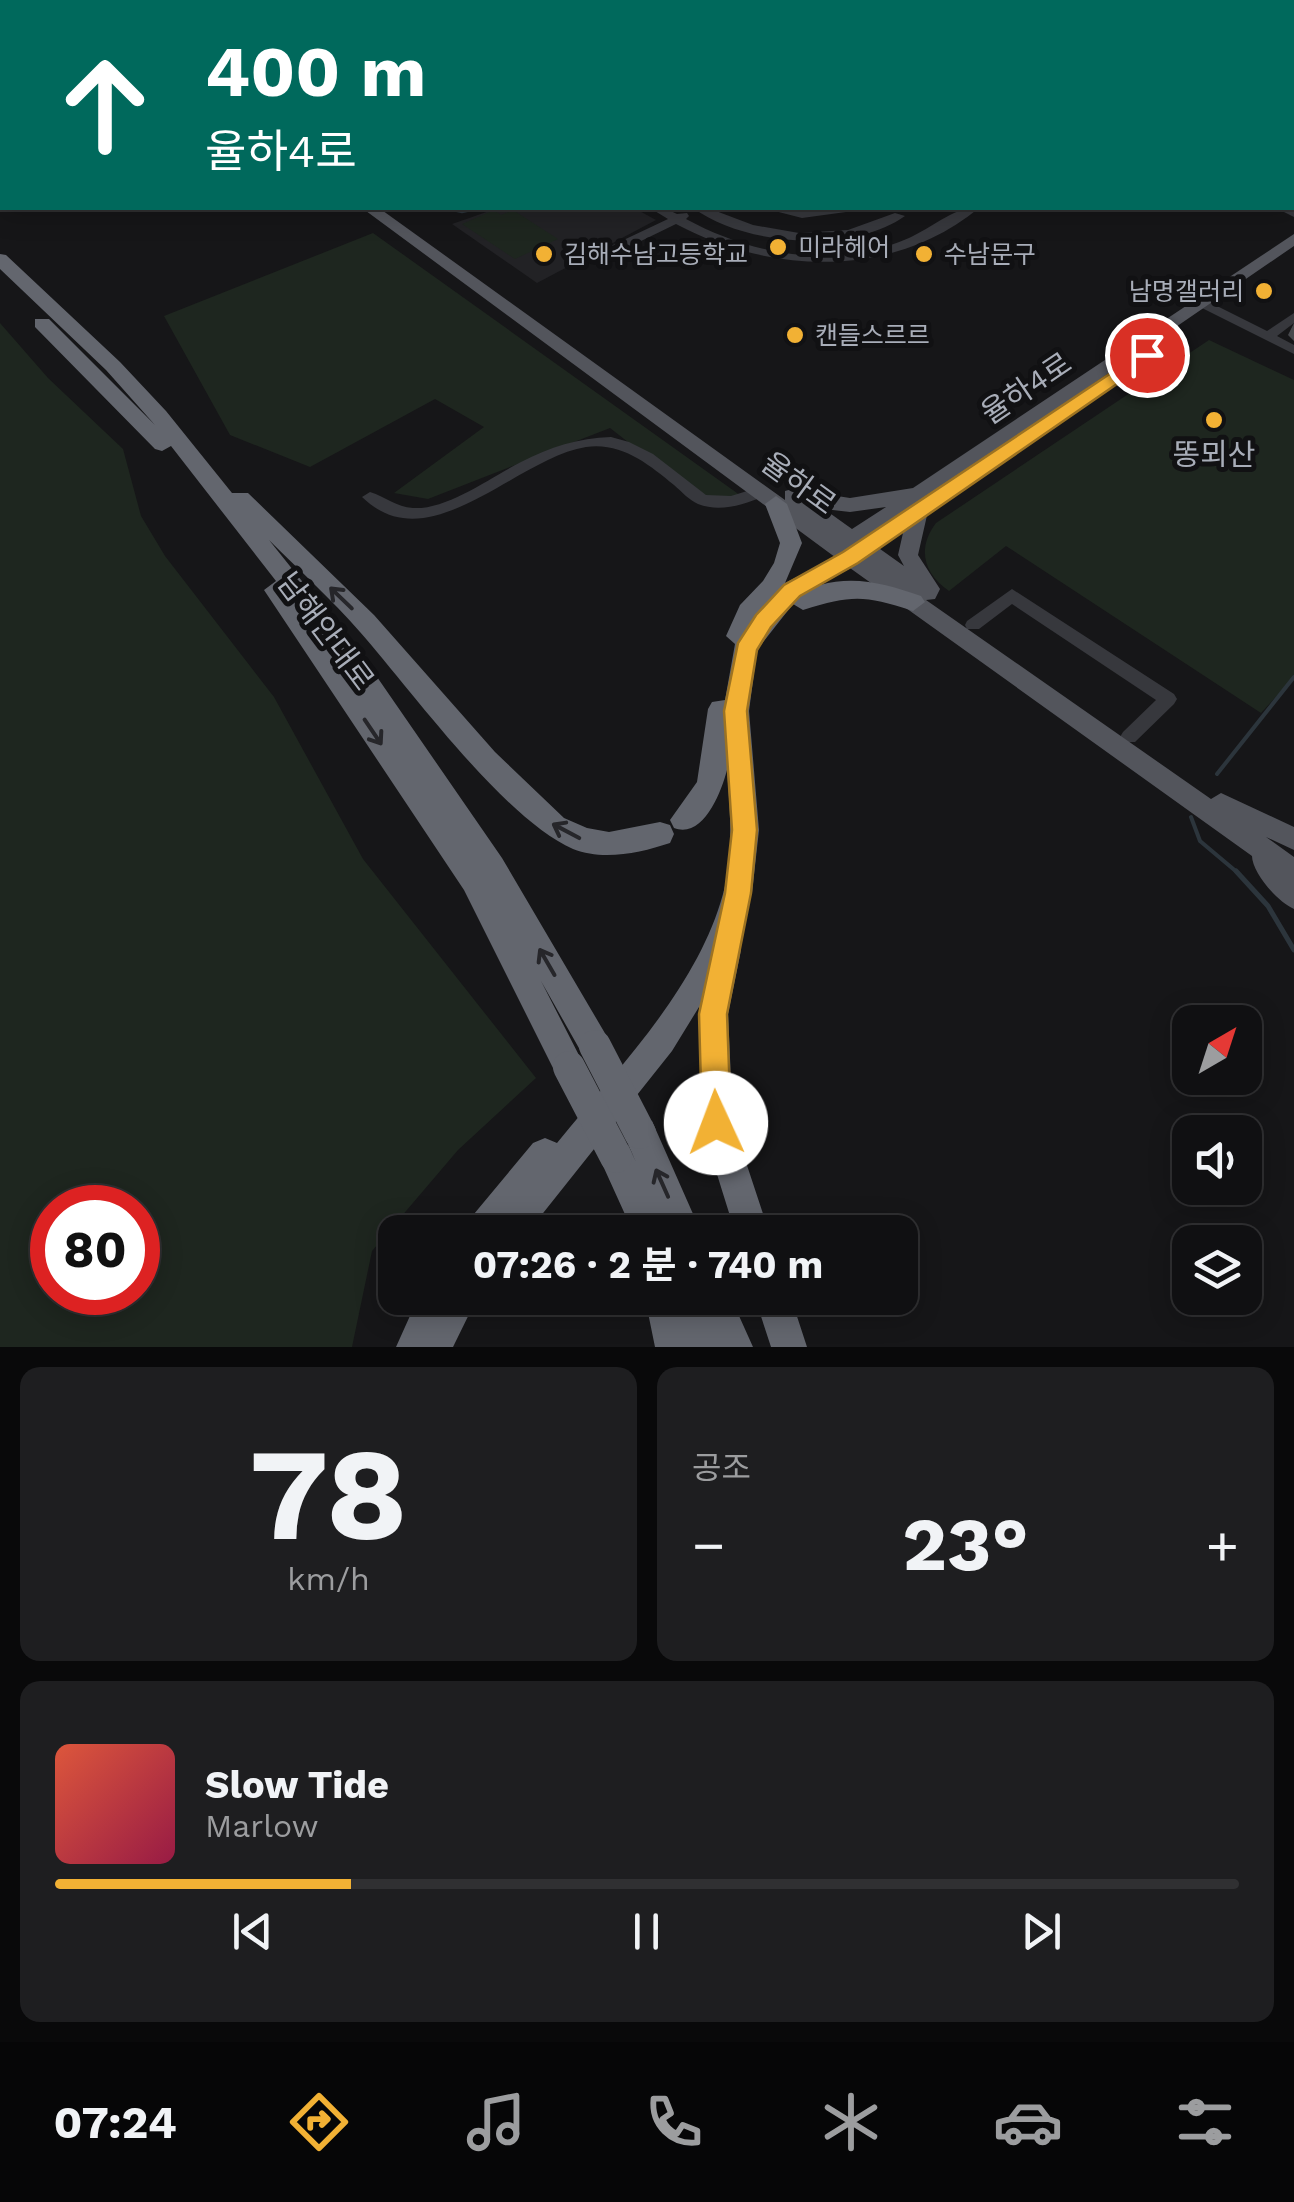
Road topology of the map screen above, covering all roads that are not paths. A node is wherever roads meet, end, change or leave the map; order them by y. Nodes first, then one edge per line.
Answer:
1 (373, 210) edge
2 (393, 210) edge
3 (660, 210) edge
4 (695, 210) edge
5 (705, 210) edge
6 (779, 210) edge
7 (831, 210) edge
8 (887, 210) edge
9 (968, 210) edge
10 (899, 216) junction
11 (677, 218) junction
12 (930, 232) junction
13 (1294, 239) edge
14 (1294, 254) edge
15 (598, 257) dead end
16 (0, 259) edge
17 (0, 281) edge
18 (1207, 306) junction
19 (1294, 317) edge
20 (1267, 336) junction
21 (1294, 350) edge
22 (159, 416) junction
23 (938, 481) junction
24 (370, 497) dead end
25 (776, 497) junction
26 (918, 512) junction
27 (851, 549) junction
28 (925, 601) junction
29 (972, 625) junction
30 (742, 642) junction
31 (720, 724) junction
32 (1129, 737) junction
33 (1168, 782) junction
34 (1220, 802) junction
35 (684, 820) dead end
36 (660, 834) dead end
37 (1294, 839) edge
38 (1294, 855) edge
39 (1294, 870) edge
40 (738, 893) junction
41 (1294, 897) edge
42 (628, 1145) junction
43 (495, 1215) edge
44 (520, 1215) edge
45 (645, 1215) edge
46 (673, 1215) edge
47 (746, 1215) edge
48 (430, 1315) edge
49 (450, 1315) edge
50 (666, 1315) edge
51 (686, 1315) edge
52 (721, 1315) edge
53 (779, 1315) edge
54 (414, 1347) edge
55 (433, 1347) edge
56 (673, 1347) edge
57 (700, 1347) edge
58 (735, 1347) edge
59 (789, 1347) edge

1 - 25 main road, 율하로
2 - 25 main road, 율하로
3 - 11 street
4 - 11 street
5 - 10 street
6 - 7 street
8 - 10 street
9 - 12 street
10 - 12 street
11 - 12 street
11 - 15 street
13 - 18 main road, 율하4로
14 - 18 main road, 율하4로
16 - 22 highway, 남해안대로
17 -> 42 highway, 남해안대로, bridge
18 - 20 street
18 - 23 main road, 율하4로
18 - 26 main road, 율하4로
19 - 20 street
20 - 21 street
36 -> 22 highway
42 -> 22 highway, 남해안대로, bridge
23 - 25 main road
23 - 27 main road, 율하4로
24 - 25 street
25 - 27 main road, 율하로
25 - 30 highway
26 - 27 main road, 율하4로
26 - 28 main road
27 - 28 main road, 율하로
27 - 30 highway
28 - 29 main road, 율하로
28 - 30 highway
28 - 33 main road, 율하로
29 - 32 main road, 율하로
29 - 32 street
30 - 31 highway
30 - 40 highway
31 - 35 highway
31 - 43 highway
32 - 34 main road, 율하로
33 - 39 main road, 율하로
33 - 41 main road
34 - 37 main road
34 - 38 main road, 율하로
40 - 44 highway
40 - 47 highway
42 - 45 highway
46 -> 42 highway
48 - 54 highway
49 - 55 highway
50 - 56 highway
51 - 57 highway
52 - 58 highway
53 - 59 highway

